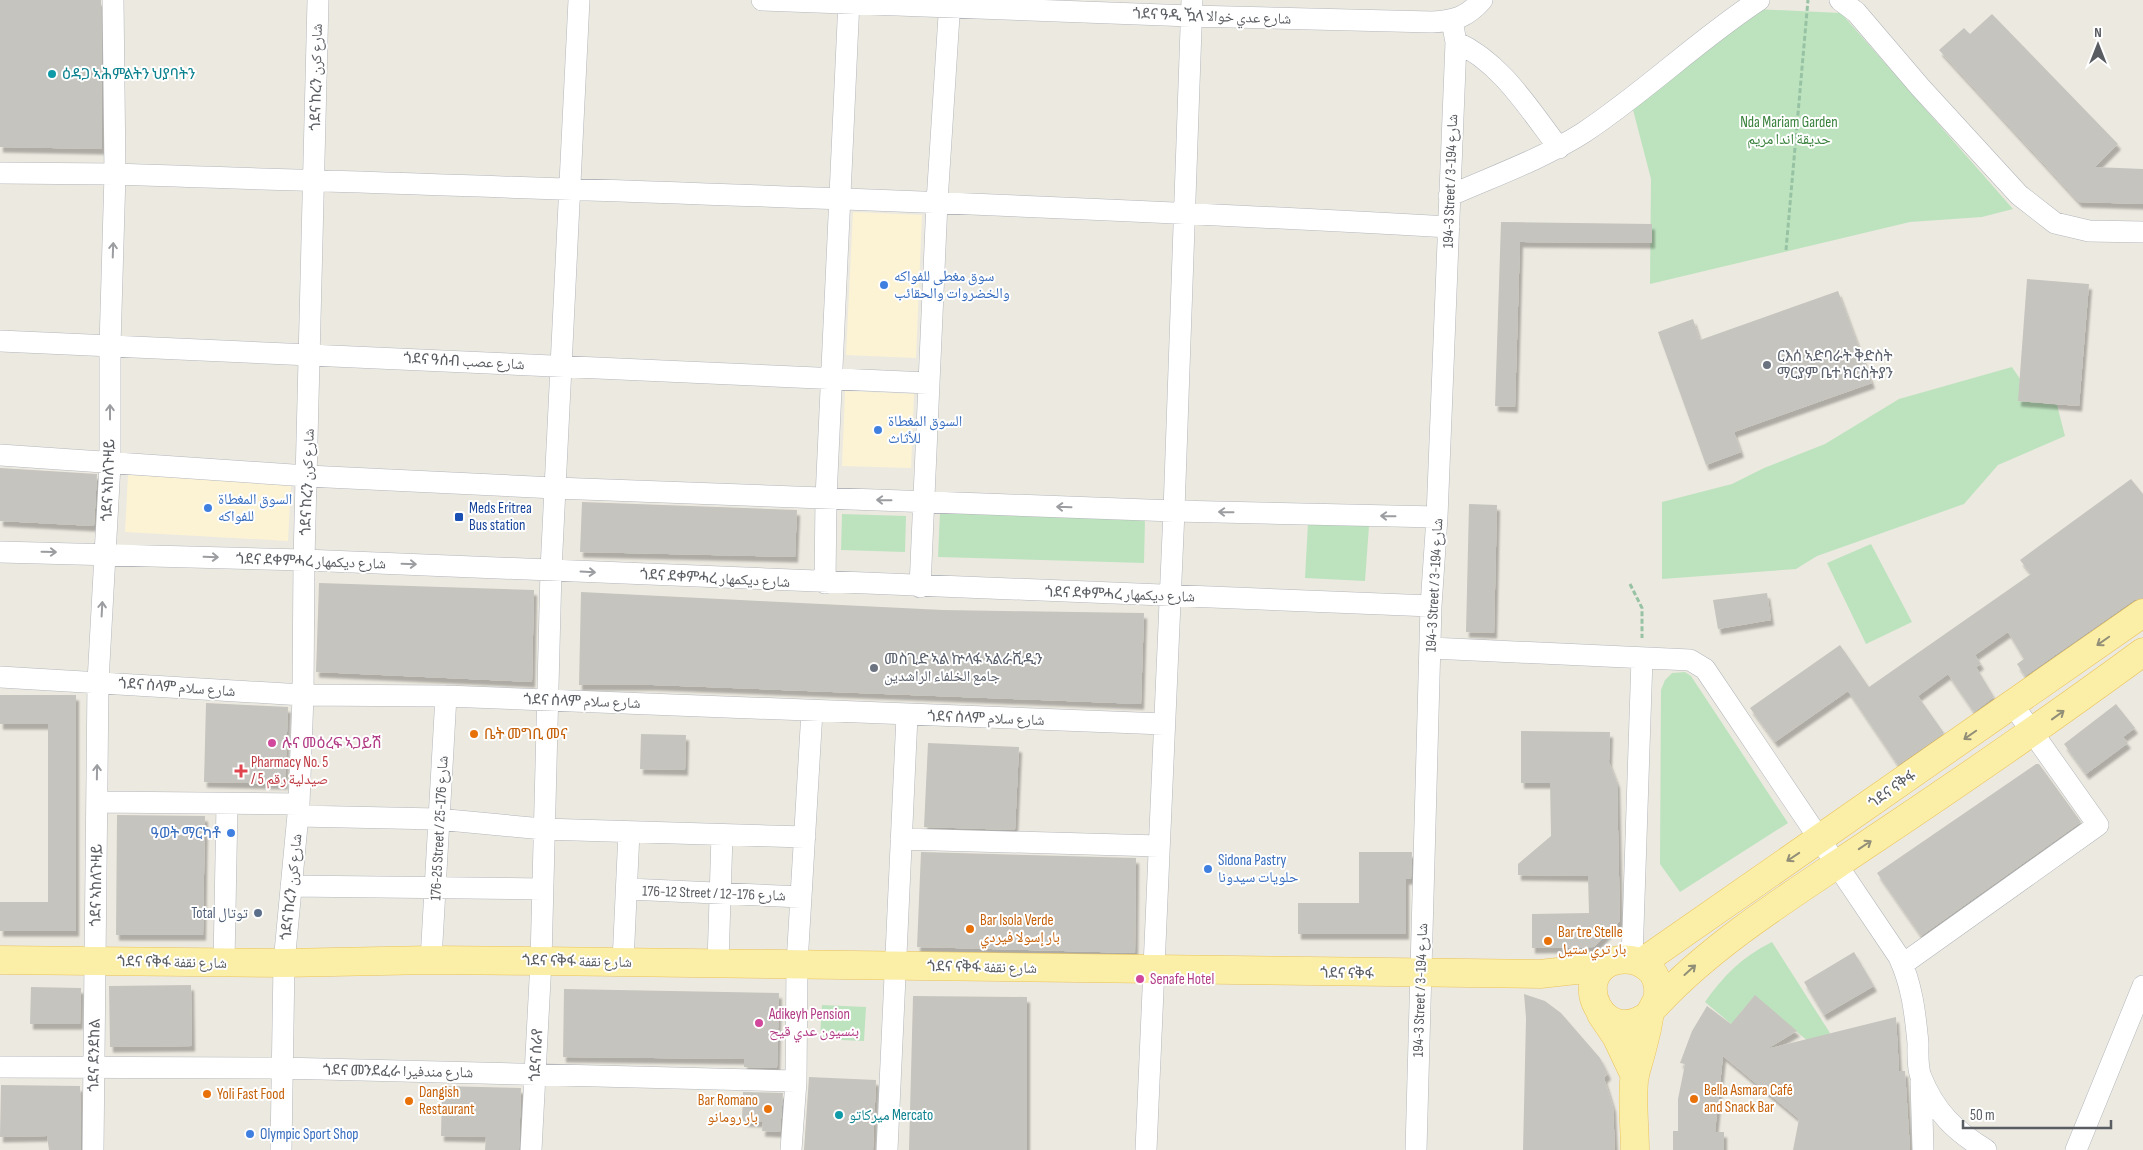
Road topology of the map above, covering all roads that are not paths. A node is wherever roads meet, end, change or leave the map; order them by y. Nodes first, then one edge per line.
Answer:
1 (113, 0) edge
2 (318, 0) edge
3 (579, 0) edge
4 (762, 0) edge
5 (1482, 0) edge
6 (1759, 0) edge
7 (1840, 0) edge
8 (848, 1) edge
9 (950, 3) edge
10 (1192, 8) edge
11 (1452, 21) junction
12 (1456, 42) junction
13 (1559, 148) junction
14 (0, 173) edge
15 (116, 174) junction
16 (315, 180) junction
17 (569, 189) junction
18 (1450, 196) junction
19 (838, 200) junction
20 (937, 202) junction
21 (1186, 212) junction
22 (1449, 227) junction
23 (2143, 232) edge
24 (0, 341) edge
25 (110, 346) junction
26 (310, 354) junction
27 (561, 366) junction
28 (833, 379) junction
29 (928, 383) junction
30 (0, 455) edge
31 (110, 464) junction
32 (307, 476) junction
33 (555, 488) junction
34 (826, 498) junction
35 (924, 501) junction
36 (1174, 511) junction
37 (1437, 517) junction
38 (0, 552) edge
39 (104, 553) junction
40 (304, 560) junction
41 (552, 570) junction
42 (825, 583) junction
43 (920, 587) junction
44 (1169, 596) junction
45 (1431, 606) junction
46 (2143, 613) edge
47 (1431, 648) junction
48 (2143, 652) edge
49 (1642, 658) junction
50 (0, 677) edge
51 (98, 682) junction
52 (303, 695) junction
53 (446, 696) junction
54 (548, 700) junction
55 (2013, 705) junction
56 (812, 711) junction
57 (908, 716) junction
58 (1164, 724) junction
59 (2033, 733) junction
60 (97, 802) junction
61 (227, 805) junction
62 (299, 810) junction
63 (437, 819) junction
64 (543, 829) junction
65 (629, 832) junction
66 (722, 835) junction
67 (805, 837) junction
68 (902, 839) junction
69 (1820, 839) junction
70 (1159, 846) junction
71 (1837, 864) junction
72 (291, 886) junction
73 (434, 887) junction
74 (542, 890) junction
75 (628, 890) junction
76 (721, 893) junction
77 (801, 897) junction
78 (0, 960) edge
79 (96, 960) junction
80 (431, 960) junction
81 (541, 961) junction
82 (224, 962) junction
83 (624, 962) junction
84 (1628, 962) junction
85 (284, 963) junction
86 (718, 963) junction
87 (797, 964) junction
88 (1903, 964) junction
89 (896, 965) junction
90 (1154, 969) junction
91 (1420, 974) junction
92 (1540, 974) junction
93 (2143, 986) edge
94 (1653, 1009) junction
95 (1599, 1010) junction
96 (0, 1067) edge
97 (281, 1068) junction
98 (93, 1069) junction
99 (535, 1074) junction
100 (1635, 1076) junction
101 (1920, 1076) junction
102 (796, 1081) junction
103 (93, 1150) edge
104 (280, 1150) edge
105 (531, 1150) edge
106 (791, 1150) edge
107 (887, 1150) edge
108 (1146, 1150) edge
109 (1416, 1150) edge
110 (1635, 1150) edge
111 (1923, 1150) edge
112 (1986, 1150) edge
113 (2076, 1150) edge

1 - 15 street, ጎደና ኣከለጉዛይ
2 - 16 street, ጎደና ከረን شارع كرن
3 - 17 street, ጎደና ሰራየ
4 - 8 street, ጎደና ዓዲ ዃላ شارع عدي خوالا
5 - 11 street
6 - 13 street
7 - 23 street
8 - 9 street, ጎደና ዓዲ ዃላ شارع عدي خوالا
8 - 19 street
9 - 10 street, ጎደና ዓዲ ዃላ شارع عدي خوالا
9 - 20 street
10 - 11 street, ጎደና ዓዲ ዃላ شارع عدي خوالا
10 - 21 street
11 - 12 street, 194-3 Street / شارع 194-3
12 - 13 street
12 - 18 street, 194-3 Street / شارع 194-3
13 - 18 street
14 - 15 street
15 - 16 street
25 -> 15 street, ጎደና ኣከለጉዛይ
16 - 17 street
16 - 26 street, ጎደና ከረን شارع كرن
17 - 19 street
17 - 27 street, ጎደና ሰራየ
18 - 22 street, 194-3 Street / شارع 194-3
19 - 20 street
19 - 28 street
20 - 21 street
20 - 29 street
21 - 22 street
21 - 36 street
22 - 37 street, 194-3 Street / شارع 194-3
24 - 25 street, ጎደና ዓሰብ شارع عصب
25 - 26 street, ጎደና ዓሰብ شارع عصب
31 -> 25 street, ጎደና ኣከለጉዛይ
26 - 27 street, ጎደና ዓሰብ شارع عصب
26 - 32 street, ጎደና ከረን شارع كرن
27 - 28 street, ጎደና ዓሰብ شارع عصب
27 - 33 street, ጎደና ሰራየ
28 - 29 street, ጎደና ዓሰብ شارع عصب
28 - 34 street
29 - 35 street
30 - 31 street
31 - 32 street
31 - 39 street, ጎደና ኣከለጉዛይ
32 - 33 street
32 - 40 street, ጎደና ከረን شارع كرن
33 - 34 street
33 - 41 street, ጎደና ሰራየ
35 -> 34 street
34 - 42 street
36 -> 35 street
35 - 43 street
37 -> 36 street
36 - 44 street
37 - 45 street, 194-3 Street / شارع 194-3
38 -> 39 street, ጎደና ደቀምሓረ شارع ديكمهار
39 -> 40 street, ጎደና ደቀምሓረ شارع ديكمهار
51 -> 39 street, ጎደና ኣከለጉዛይ
40 -> 41 street, ጎደና ደቀምሓረ شارع ديكمهار
40 - 52 street, ጎደና ከረን شارع كرن
41 -> 42 street, ጎደና ደቀምሓረ شارع ديكمهار
41 - 54 street, ጎደና ሰራየ
42 - 43 street, ጎደና ደቀምሓረ شارع ديكمهار
43 - 44 street, ጎደና ደቀምሓረ شارع ديكمهار
44 - 45 street, ጎደና ደቀምሓረ شارع ديكمهار
44 - 58 street
45 - 47 street, 194-3 Street / شارع 194-3
46 -> 55 main road, ጎደና ናቅፋ
47 - 49 street
47 - 91 street, 194-3 Street / شارع 194-3
59 -> 48 main road, ጎደና ናቅፋ
49 - 69 street
49 - 84 street
50 - 51 street, ጎደና ሰላም شارع سلام
51 - 52 street, ጎደና ሰላም شارع سلام
60 -> 51 street, ጎደና ኣከለጉዛይ
52 - 53 street, ጎደና ሰላም شارع سلام
52 - 62 street, ጎደና ከረን شارع كرن
53 - 54 street, ጎደና ሰላም شارع سلام
53 - 63 street, 176-25 Street / شارع 176-25
54 - 56 street, ጎደና ሰላም شارع سلام
54 - 64 street, ጎደና ሰራየ
55 - 59 street
55 -> 69 main road, ጎደና ናቅፋ
56 - 57 street, ጎደና ሰላም شارع سلام
56 - 67 street
57 - 58 street, ጎደና ሰላም شارع سلام
57 - 68 street
58 - 70 street
71 -> 59 main road, ጎደና ናቅፋ
59 - 88 street
60 - 61 street
60 - 79 street, ጎደና ኣከለጉዛይ
61 - 62 street
61 - 82 street
62 - 63 street
62 - 72 street, ጎደና ከረን شارع كرن
63 - 64 street
63 - 73 street, 176-25 Street / شارع 176-25
64 - 65 street
64 - 74 street, ጎደና ሰራየ
65 - 66 street
65 - 75 street
66 - 67 street
66 - 76 street
67 - 77 street
68 - 70 street
68 - 89 street
69 - 71 street
69 -> 84 main road, ጎደና ናቅፋ
70 - 90 street
71 - 88 street
94 -> 71 main road, ጎደና ናቅፋ
72 - 73 street
72 - 85 street, ጎደና ከረን شارع كرن
73 - 74 street
73 - 80 street, 176-25 Street / شارع 176-25
74 - 81 street, ጎደና ሰራየ
75 - 76 street, 176-12 Street / شارع 176-12
75 - 83 street
76 - 77 street, 176-12 Street / شارع 176-12
76 - 86 street
77 - 87 street
78 - 79 main road, ጎደና ናቅፋ شارع نقفة
79 - 82 main road, ጎደና ናቅፋ شارع نقفة
79 - 98 street, ጎደና ደንደከል
80 - 81 main road, ጎደና ናቅፋ شارع نقفة
80 - 85 main road, ጎደና ናቅፋ شارع نقفة
81 - 83 main road, ጎደና ናቅፋ شارع نقفة
81 - 99 street, ጎደና ሰራየ
82 - 85 main road, ጎደና ናቅፋ شارع نقفة
83 - 86 main road, ጎደና ናቅፋ شارع نقفة
84 - 92 main road, ጎደና ናቅፋ
84 - 94 main road
84 - 95 main road
85 - 97 street, ጎደና ከረን شارع كرن
86 - 87 main road, ጎደና ናቅፋ شارع نقفة
87 - 89 main road, ጎደና ናቅፋ شارع نقفة
87 - 102 street
88 - 101 street
89 - 90 main road, ጎደና ናቅፋ شارع نقفة
89 - 107 street
90 - 91 main road, ጎደና ናቅፋ
90 - 108 street
91 - 92 main road, ጎደና ናቅፋ
91 - 109 street, 194-3 Street / شارع 194-3
92 - 95 main road, ጎደና ናቅፋ
93 - 113 street
94 - 95 main road
94 - 100 main road
95 - 100 main road
96 - 98 street, ጎደና መንደፈራ شارع مندفيرا
97 - 98 street, ጎደና መንደፈራ شارع مندفيرا
97 - 99 street, ጎደና መንደፈራ شارع مندفيرا
97 - 104 street, ጎደና ከረን شارع كرن
98 - 103 street, ጎደና ደንደከል
99 - 102 street, ጎደና መንደፈራ شارع مندفيرا
99 - 105 street, ጎደና ሰራየ
100 - 110 main road
101 - 111 street
101 - 112 street
102 - 106 street

